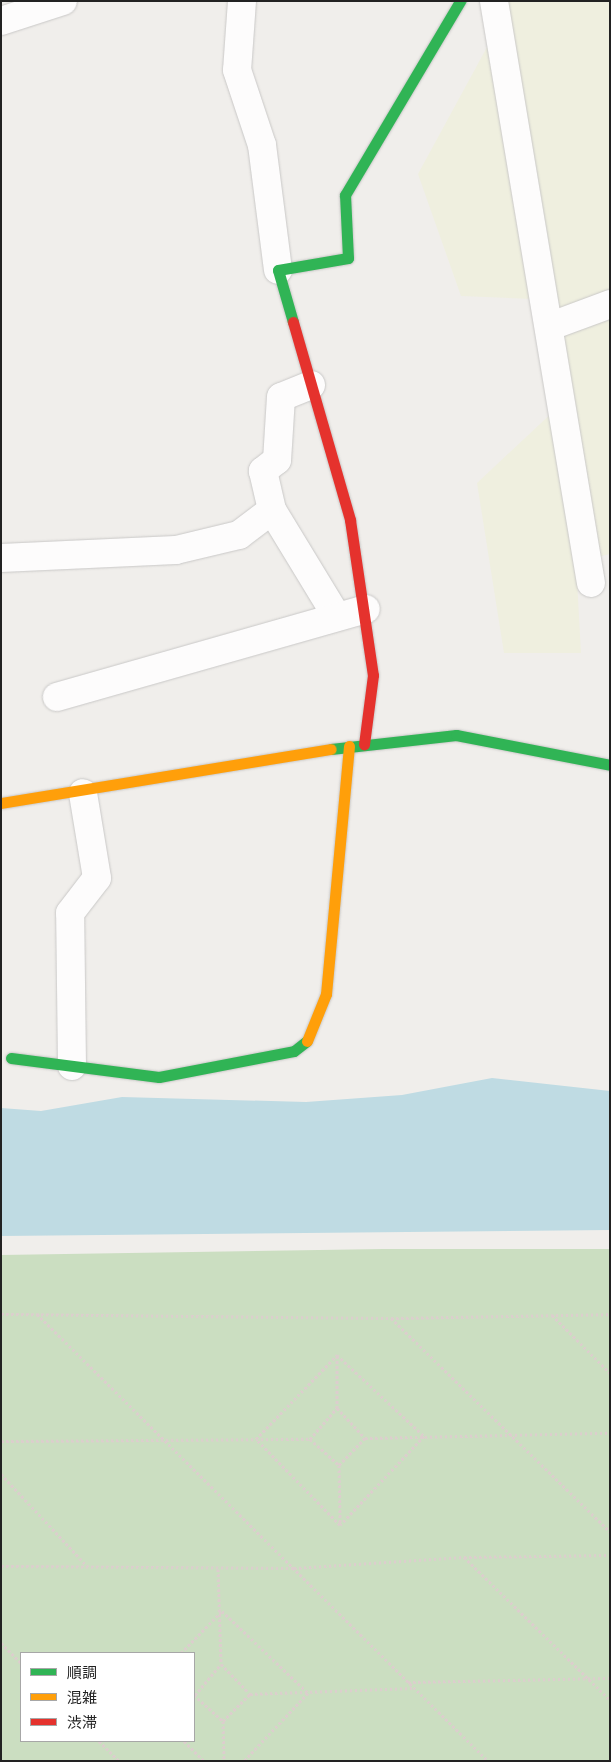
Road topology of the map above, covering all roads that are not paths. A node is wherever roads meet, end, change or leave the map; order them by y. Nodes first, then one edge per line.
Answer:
1 (63, 1) edge
2 (242, 1) edge
3 (460, 1) edge
4 (494, 1) edge
5 (1, 21) edge
6 (278, 270) junction
7 (610, 304) edge
8 (551, 326) junction
9 (311, 385) junction
10 (272, 510) junction
11 (1, 558) edge
12 (590, 583) dead end
13 (366, 609) junction
14 (337, 617) junction
15 (57, 697) dead end
16 (364, 744) junction
17 (349, 746) junction
18 (610, 765) edge
19 (83, 793) junction
20 (1, 803) edge
21 (11, 1058) dead end
22 (72, 1066) junction

1 - 5 street
2 - 6 street
3 - 6 street
4 - 8 street
6 - 9 street
7 - 8 street
8 - 12 street
9 - 10 street
9 - 13 street
10 - 11 street
10 - 14 street
13 - 14 street
13 - 16 street
14 - 15 street
16 - 17 street
16 - 18 street
17 - 19 street
17 - 22 street
19 - 20 street
19 - 22 street
21 - 22 street

